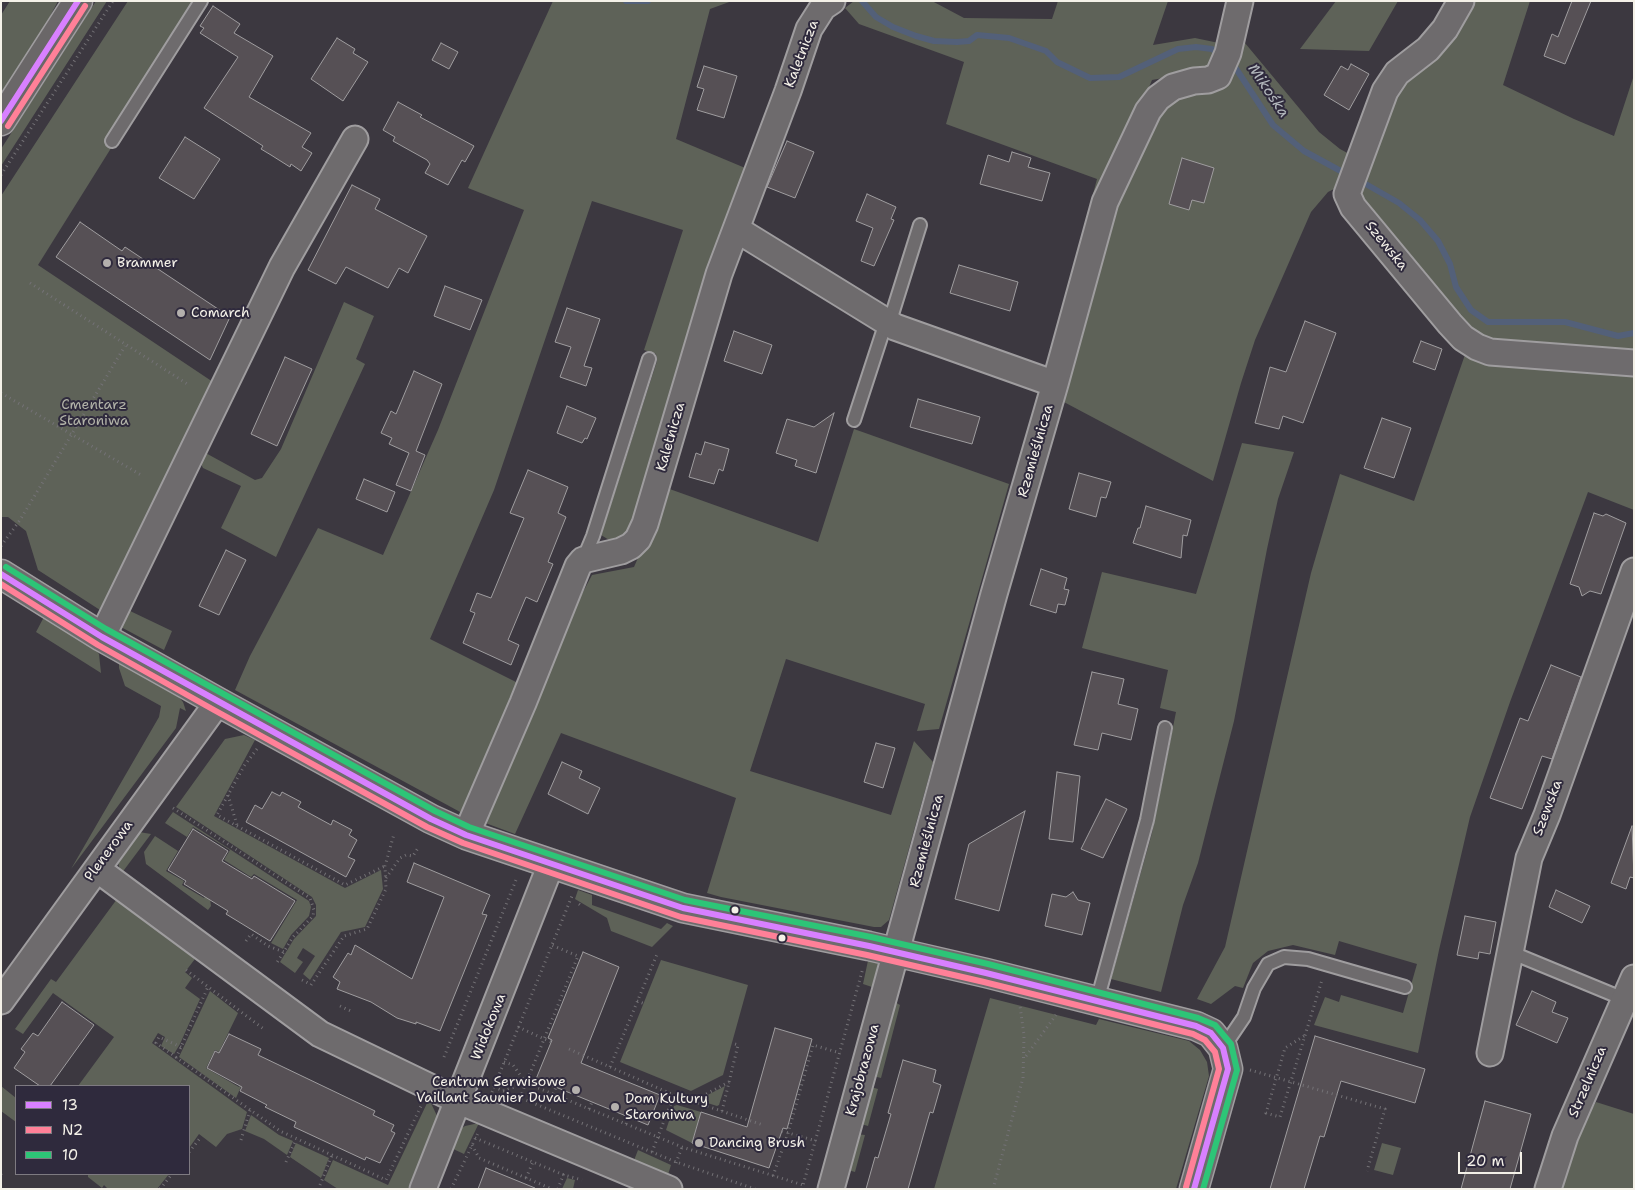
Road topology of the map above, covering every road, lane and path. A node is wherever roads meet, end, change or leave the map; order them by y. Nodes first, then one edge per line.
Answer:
1 (78, 1) edge
2 (113, 1) edge
3 (201, 1) edge
4 (832, 1) edge
5 (1240, 1) edge
6 (1461, 1) edge
7 (1, 121) edge
8 (354, 138) dead end
9 (112, 141) dead end
10 (1, 175) edge
11 (920, 225) dead end
12 (736, 229) junction
13 (30, 283) dead end
14 (888, 323) junction
15 (125, 346) junction
16 (650, 359) dead end
17 (1634, 363) edge
18 (1055, 384) junction
19 (189, 385) dead end
20 (1, 393) edge
21 (854, 420) dead end
22 (71, 434) junction
23 (141, 475) dead end
24 (1, 546) edge
25 (583, 560) junction
26 (1634, 570) edge
27 (1, 574) edge
28 (102, 637) junction
29 (218, 702) junction
30 (1165, 728) dead end
31 (258, 746) dead end
32 (228, 794) junction
33 (173, 808) dead end
34 (237, 826) junction
35 (394, 834) dead end
36 (466, 835) junction
37 (418, 848) dead end
38 (551, 864) junction
39 (385, 866) junction
40 (96, 869) junction
41 (385, 879) junction
42 (516, 880) dead end
43 (570, 900) dead end
44 (579, 904) dead end
45 (583, 907) dead end
46 (246, 941) dead end
47 (551, 945) junction
48 (869, 946) junction
49 (284, 952) junction
50 (658, 952) dead end
51 (896, 952) junction
52 (1510, 952) junction
53 (276, 964) dead end
54 (186, 970) dead end
55 (302, 980) dead end
56 (208, 987) junction
57 (1405, 987) dead end
58 (1319, 988) dead end
59 (1629, 988) edge
60 (1018, 999) dead end
61 (1, 1001) edge
62 (637, 1001) junction
63 (1097, 1001) junction
64 (645, 1004) dead end
65 (340, 1006) dead end
66 (1060, 1010) dead end
67 (353, 1012) dead end
68 (518, 1027) junction
69 (265, 1030) dead end
70 (1304, 1036) junction
71 (543, 1039) junction
72 (551, 1042) dead end
73 (732, 1043) dead end
74 (181, 1047) junction
75 (1223, 1048) junction
76 (569, 1050) dead end
77 (840, 1053) junction
78 (1490, 1053) dead end
79 (1025, 1056) junction
80 (444, 1057) dead end
81 (176, 1058) junction
82 (504, 1062) junction
83 (610, 1067) junction
84 (1249, 1070) dead end
85 (1276, 1077) junction
86 (729, 1082) junction
87 (1291, 1082) junction
88 (526, 1083) junction
89 (430, 1087) junction
90 (494, 1087) junction
91 (556, 1087) dead end
92 (502, 1091) junction
93 (553, 1094) junction
94 (674, 1095) junction
95 (520, 1098) junction
96 (459, 1101) junction
97 (692, 1101) junction
98 (592, 1102) dead end
99 (589, 1109) junction
100 (250, 1110) junction
101 (722, 1111) junction
102 (485, 1112) junction
103 (629, 1117) dead end
104 (626, 1124) junction
105 (763, 1125) dead end
106 (782, 1131) dead end
107 (788, 1133) junction
108 (201, 1136) dead end
109 (658, 1137) junction
110 (476, 1138) junction
111 (296, 1139) junction
112 (241, 1140) dead end
113 (816, 1141) junction
114 (472, 1145) junction
115 (190, 1151) edge
116 (652, 1152) junction
117 (332, 1155) junction
118 (286, 1162) dead end
119 (533, 1162) junction
120 (4, 1171) dead end
121 (1367, 1171) dead end
122 (1, 1174) edge
123 (171, 1175) edge
124 (773, 1176) junction
125 (526, 1178) junction
126 (582, 1180) dead end
127 (320, 1185) dead end
128 (803, 1187) edge
129 (160, 1189) edge
130 (424, 1189) edge
131 (451, 1189) edge
132 (552, 1189) edge
133 (669, 1189) edge
134 (755, 1189) edge
135 (831, 1189) edge
136 (993, 1189) edge
137 (1194, 1189) edge
138 (1548, 1189) edge

1 - 7 main road
2 - 10 path
3 - 9 lane
4 - 12 street, Kaletnicza
5 - 18 street, Rzemieślnicza
6 - 17 street, Szewska
8 - 28 street
11 - 14 lane
12 - 14 street
12 - 25 street, Kaletnicza
13 - 15 path
14 - 18 street
14 - 21 lane
15 - 19 path
15 - 22 path
16 - 25 lane
18 - 51 street, Rzemieślnicza
20 - 22 path
22 - 23 path
22 - 24 path
25 - 36 street
26 - 52 street, Szewska
27 - 28 street
28 - 29 street
29 - 36 street
29 - 40 street, Plenerowa
30 - 63 lane
31 - 32 path
32 - 34 path
32 - 34 path
33 - 49 path
34 - 39 path
35 - 39 path
36 - 38 street
37 - 41 path
38 - 48 street
38 - 96 street, Widokowa
39 - 41 path
40 - 61 street, Plenerowa
40 - 89 street
41 - 55 path
42 - 80 path
43 - 47 path
44 - 45 path
46 - 49 path
47 - 68 path
47 - 71 path
48 - 51 street
48 - 77 path
49 - 53 path
50 - 62 path
51 - 63 street
51 - 135 street, Krajobrazowa
52 - 59 lane
52 - 78 street, Szewska
54 - 56 path
56 - 69 path
56 - 74 path
57 - 75 lane
58 - 70 path
59 - 138 street, Strzelnicza
60 - 79 path
62 - 64 path
62 - 83 path
63 - 75 street
65 - 67 path
66 - 79 path
68 - 71 path
68 - 82 path
70 - 85 path
70 - 87 path
71 - 72 path
71 - 88 path
73 - 86 path
74 - 81 path
74 - 81 path
75 - 137 street
76 - 83 path
77 - 107 path
77 - 113 path
79 - 136 path
81 - 100 path
82 - 88 path
82 - 90 path
83 - 94 path
84 - 85 path
85 - 87 path
85 - 87 path
86 - 97 path
86 - 101 path
87 - 121 path
88 - 92 path
88 - 93 path
88 - 95 path
89 - 96 street
89 - 117 path
90 - 92 path
90 - 102 path
91 - 93 path
92 - 95 path
93 - 99 path
94 - 97 path
94 - 109 path
95 - 116 path
96 - 102 street
96 - 130 street, Widokowa
97 - 101 path
98 - 99 path
99 - 104 path
100 - 111 path
100 - 112 path
101 - 105 path
102 - 110 path
102 - 133 street
103 - 104 path
104 - 109 path
106 - 107 path
107 - 113 path
107 - 124 path
108 - 115 path
109 - 116 path
109 - 124 path
110 - 114 path
110 - 119 path
111 - 117 path
111 - 118 path
113 - 128 path
114 - 125 path
114 - 131 path
116 - 134 path
117 - 127 path
119 - 125 path
119 - 126 path
120 - 122 path
123 - 129 path
124 - 128 path
125 - 132 path

